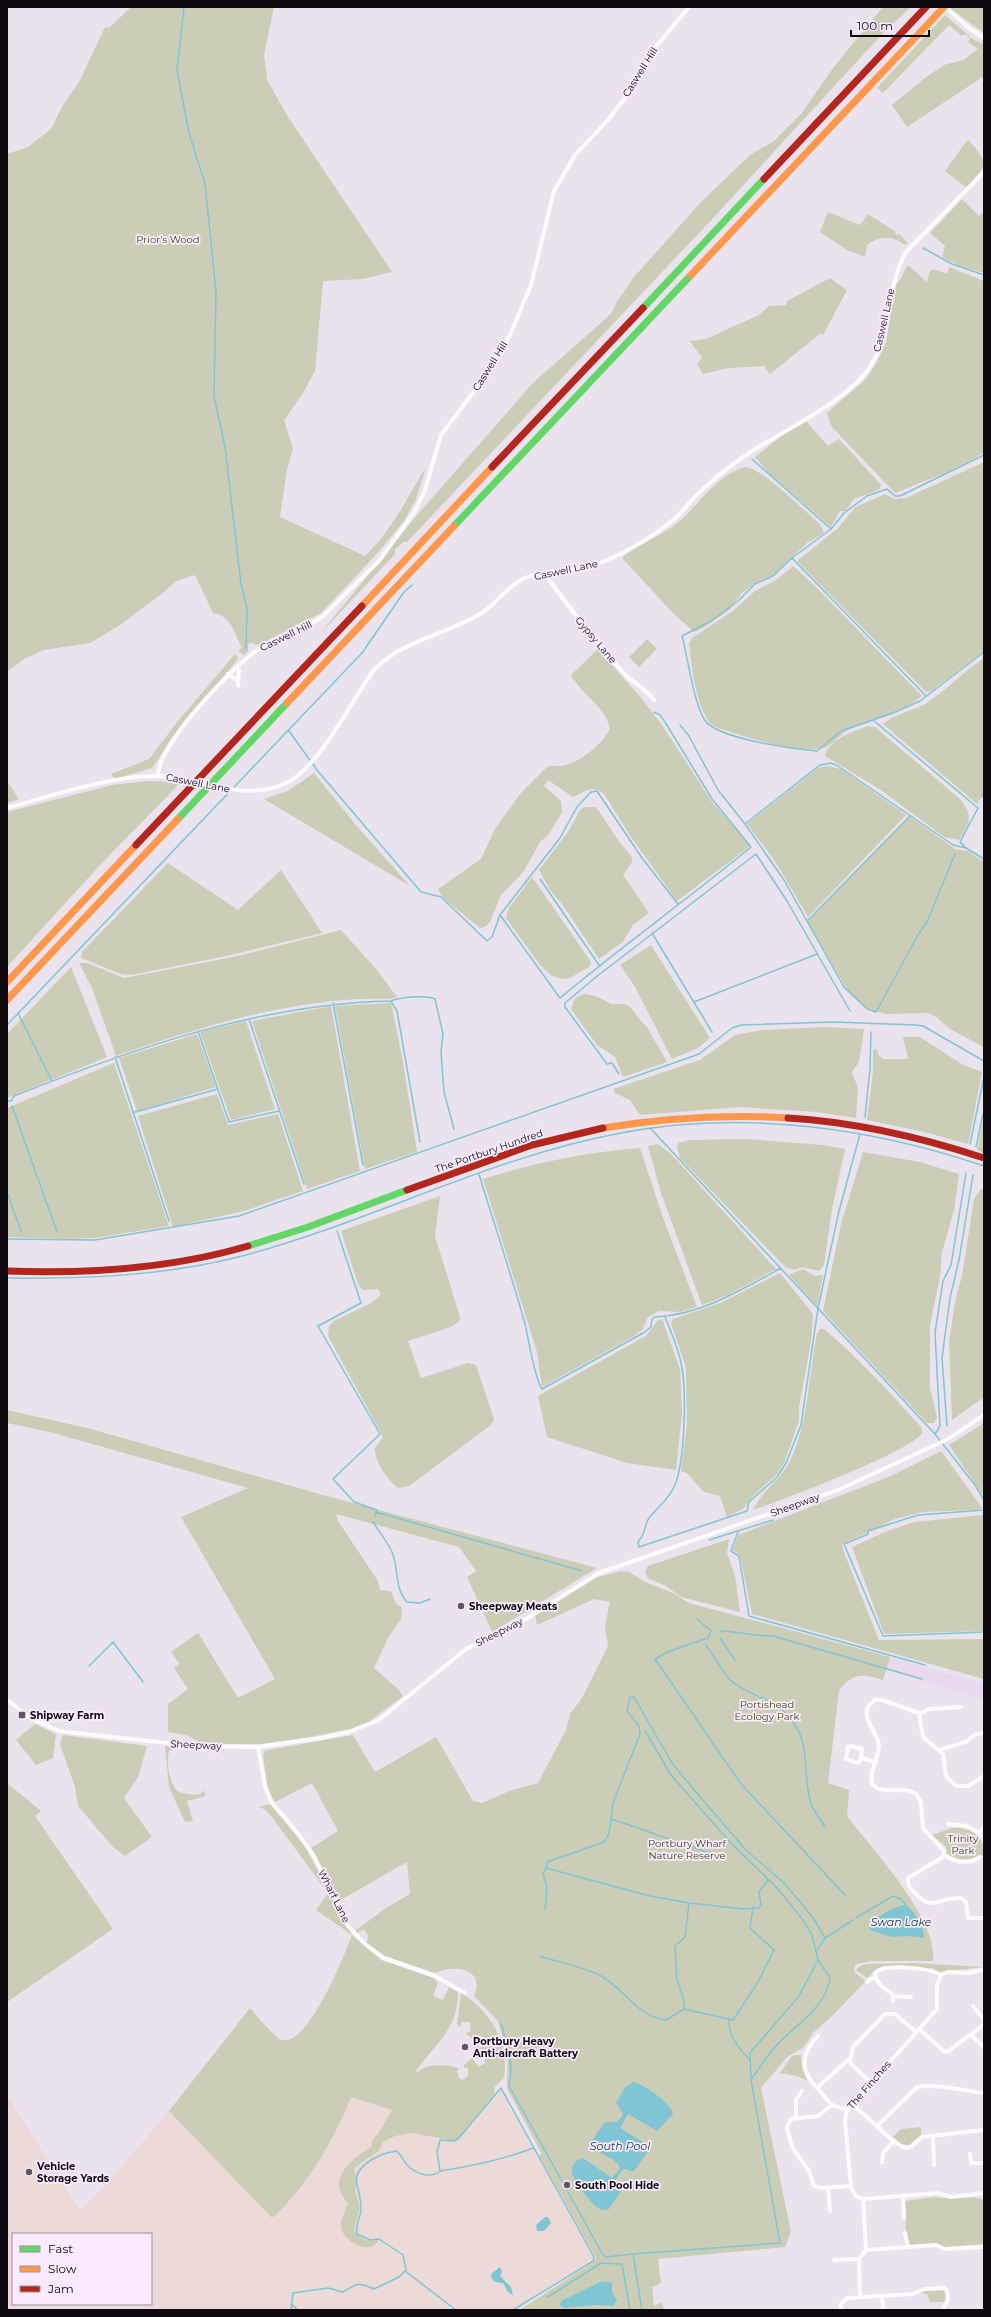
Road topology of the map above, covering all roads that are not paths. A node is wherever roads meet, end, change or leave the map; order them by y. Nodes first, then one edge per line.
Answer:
1 (689, 7) edge
2 (926, 7) edge
3 (945, 7) edge
4 (984, 38) edge
5 (984, 172) edge
6 (545, 574) junction
7 (239, 670) dead end
8 (228, 674) junction
9 (654, 700) dead end
10 (158, 776) junction
11 (7, 808) edge
12 (7, 982) edge
13 (7, 1000) edge
14 (984, 1158) edge
15 (7, 1271) edge
16 (984, 1415) edge
17 (7, 1700) edge
18 (961, 1707) dead end
19 (920, 1714) junction
20 (984, 1733) edge
21 (258, 1747) junction
22 (939, 1750) junction
23 (861, 1758) junction
24 (876, 1762) junction
25 (984, 1776) edge
26 (948, 1824) dead end
27 (984, 1828) edge
28 (979, 1833) junction
29 (984, 1841) edge
30 (944, 1855) junction
31 (980, 1857) dead end
32 (984, 1918) edge
33 (984, 1970) edge
34 (941, 1975) junction
35 (876, 1976) junction
36 (867, 1982) dead end
37 (465, 1993) dead end
38 (911, 1997) dead end
39 (974, 2006) dead end
40 (984, 2020) edge
41 (984, 2024) edge
42 (918, 2030) junction
43 (971, 2035) junction
44 (818, 2036) dead end
45 (984, 2047) edge
46 (849, 2059) junction
47 (870, 2082) junction
48 (817, 2088) junction
49 (802, 2091) dead end
50 (984, 2093) edge
51 (851, 2103) junction
52 (832, 2105) junction
53 (847, 2110) junction
54 (796, 2118) junction
55 (877, 2126) junction
56 (984, 2130) edge
57 (933, 2136) junction
58 (894, 2141) junction
59 (970, 2154) dead end
60 (882, 2162) dead end
61 (984, 2163) edge
62 (934, 2165) dead end
63 (851, 2186) junction
64 (828, 2188) junction
65 (984, 2193) edge
66 (903, 2195) junction
67 (863, 2199) junction
68 (830, 2211) dead end
69 (904, 2218) dead end
70 (905, 2233) dead end
71 (908, 2247) junction
72 (984, 2247) edge
73 (866, 2250) junction
74 (859, 2259) junction
75 (834, 2260) dead end
76 (882, 2296) junction
77 (860, 2297) junction
78 (841, 2310) edge
79 (883, 2310) edge
80 (943, 2310) edge

1 - 8 street, Caswell Hill
2 - 12 main road
3 - 4 street
3 - 13 main road
5 - 6 street, Caswell Lane
6 - 9 street, Gypsy Lane
6 - 10 street, Caswell Lane
7 - 8 street
8 - 10 street, Caswell Hill
10 - 11 street, Caswell Lane
14 - 15 main road, The Portbury Hundred
16 - 21 street, Sheepway
17 - 21 street, Sheepway
18 - 19 street
19 - 22 street
19 - 24 street
20 - 22 street
21 - 37 street, Wharf Lane
22 - 25 street
23 - 23 street
23 - 24 street
24 - 30 street
26 - 28 street
27 - 28 street
28 - 29 street
30 - 31 street
30 - 32 street
33 - 34 street
34 - 35 street
34 - 42 street, The Finches
35 - 36 street
35 - 38 street
39 - 40 street
41 - 43 street
42 - 43 street
42 - 46 street
42 - 47 street, The Finches
43 - 45 street
44 - 48 street
46 - 47 street
46 - 48 street
47 - 51 street, The Finches
48 - 52 street
49 - 54 street
50 - 55 street
51 - 53 street, The Finches
51 - 55 street
52 - 53 street
52 - 54 street
53 - 63 street, The Finches
54 - 64 street
55 - 58 street
56 - 57 street
57 - 58 street
57 - 62 street
58 - 60 street
59 - 61 street
63 - 64 street
63 - 67 street
64 - 68 street
65 - 66 street
66 - 67 street
66 - 69 street
67 - 73 street
70 - 71 street
71 - 72 street
71 - 73 street
73 - 74 street
74 - 75 street
74 - 77 street
76 - 77 street
76 - 79 street
76 - 80 street
77 - 78 street

